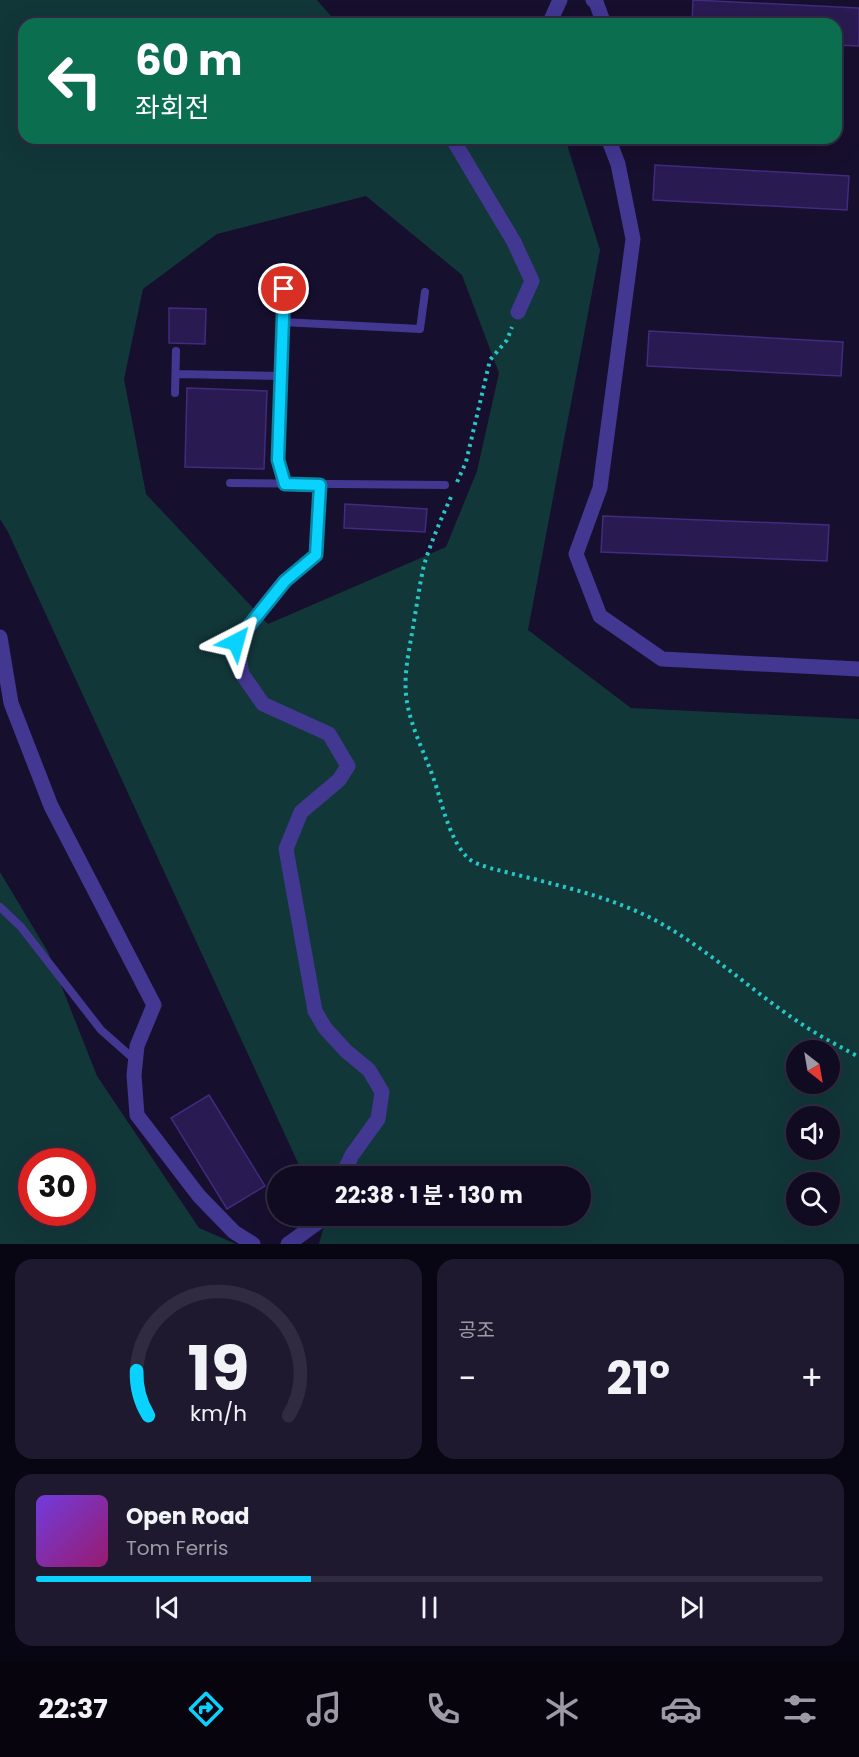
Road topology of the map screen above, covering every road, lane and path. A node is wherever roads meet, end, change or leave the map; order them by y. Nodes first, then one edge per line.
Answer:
1 (560, 0) edge
2 (593, 0) edge
3 (552, 18) edge
4 (602, 18) edge
5 (456, 144) edge
6 (610, 144) edge
7 (284, 289) dead end
8 (424, 292) dead end
9 (518, 312) joint
10 (282, 322) junction
11 (176, 351) dead end
12 (176, 374) junction
13 (280, 376) junction
14 (175, 393) dead end
15 (230, 483) dead end
16 (285, 484) junction
17 (320, 485) junction
18 (445, 485) dead end
19 (285, 581) joint
20 (0, 637) edge
21 (859, 669) edge
22 (0, 907) edge
23 (859, 1057) edge
24 (135, 1060) junction
25 (347, 1166) edge
26 (313, 1226) edge
27 (254, 1244) edge
28 (288, 1244) edge

1 - 3 street
2 - 4 street
5 - 9 street
6 - 21 street
7 - 10 lane
8 - 10 lane
9 - 23 path
10 - 13 lane
11 - 12 lane
12 - 13 lane
12 - 14 lane
13 - 16 lane
15 - 16 lane
16 - 17 lane
17 - 18 lane
17 - 19 lane
19 - 25 street
20 - 24 street
22 - 24 lane
24 - 27 street
26 - 28 street

